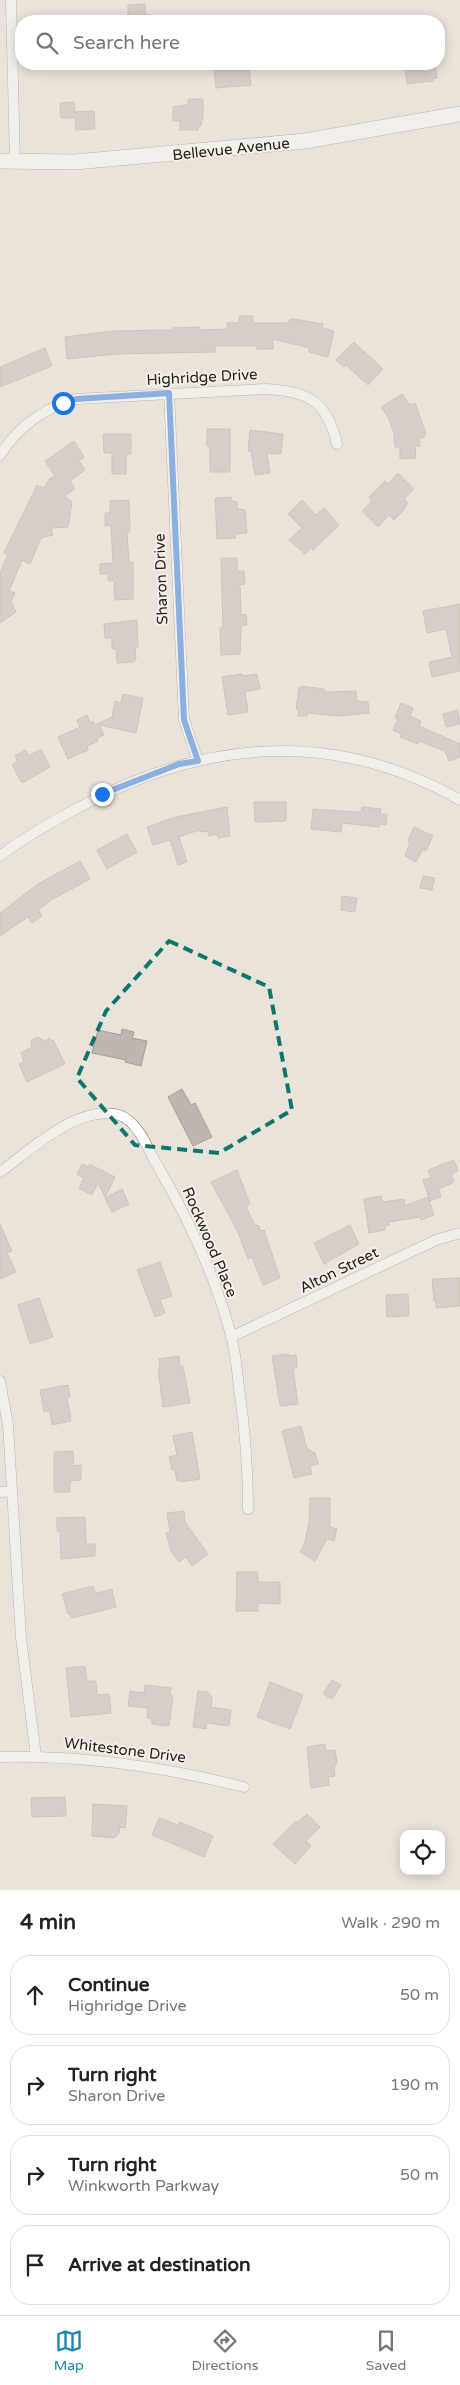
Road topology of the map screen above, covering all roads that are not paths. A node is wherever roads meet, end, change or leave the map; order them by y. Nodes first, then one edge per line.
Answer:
1 (11, 0) edge
2 (460, 114) edge
3 (7, 161) edge
4 (169, 393) junction
5 (337, 444) dead end
6 (0, 455) edge
7 (198, 761) junction
8 (460, 800) edge
9 (0, 856) edge
10 (0, 1172) edge
11 (460, 1233) edge
12 (231, 1337) junction
13 (0, 1381) edge
14 (12, 1491) junction
15 (0, 1492) edge
16 (248, 1508) dead end
17 (36, 1756) junction
18 (0, 1757) edge
19 (244, 1788) dead end

1 - 3 street
2 - 3 street, Bellevue Avenue
4 - 5 street, Highridge Drive
4 - 6 street, Highridge Drive
4 - 7 street, Sharon Drive
7 - 8 street
7 - 9 street
10 - 12 street, Rockwood Place
11 - 12 street, Alton Street
12 - 16 street, Rockwood Place
13 - 14 street
14 - 15 street
14 - 17 street
17 - 18 street, Whitestone Drive
17 - 19 street, Whitestone Drive

